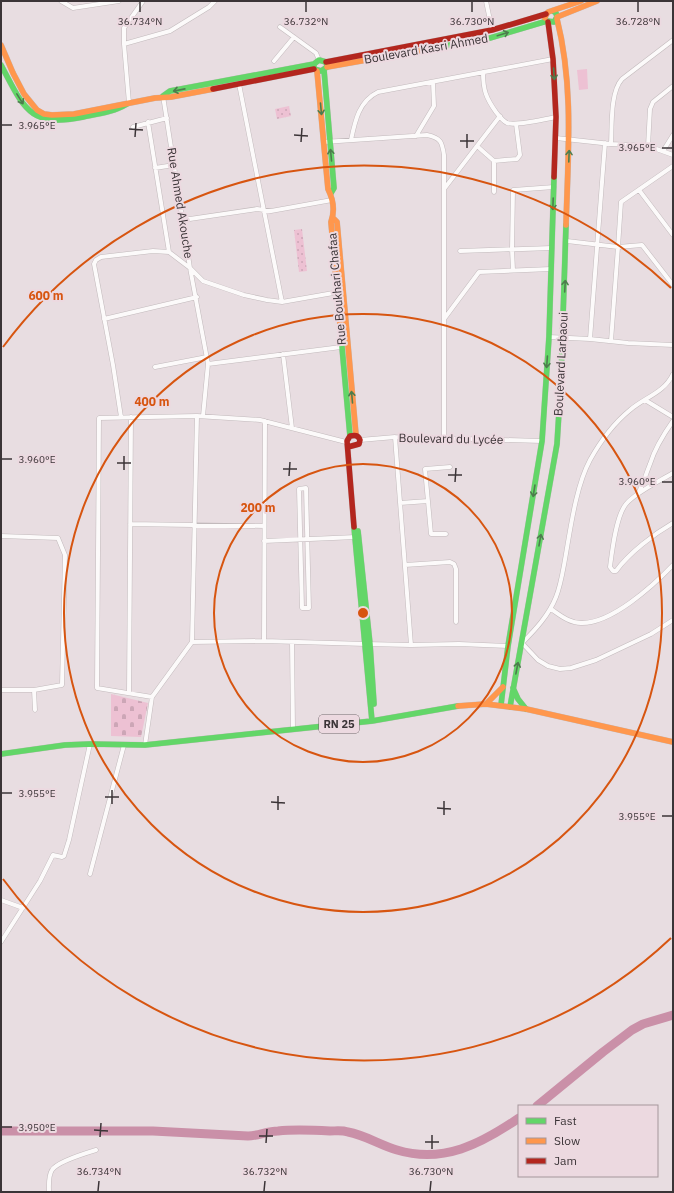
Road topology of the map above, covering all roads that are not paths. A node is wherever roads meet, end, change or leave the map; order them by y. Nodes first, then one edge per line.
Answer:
1 (61, 1) edge
2 (119, 1) edge
3 (143, 1) edge
4 (215, 1) edge
5 (486, 1) edge
6 (581, 1) edge
7 (597, 1) edge
8 (553, 11) junction
9 (546, 14) junction
10 (557, 18) junction
11 (548, 21) junction
12 (280, 27) dead end
13 (492, 30) junction
14 (294, 37) junction
15 (673, 40) edge
16 (124, 44) junction
17 (1, 45) edge
18 (553, 59) junction
19 (319, 60) junction
20 (274, 61) dead end
21 (9, 63) junction
22 (1, 66) edge
23 (326, 66) junction
24 (315, 68) junction
25 (483, 72) junction
26 (433, 82) junction
27 (239, 84) junction
28 (673, 86) edge
29 (163, 96) junction
30 (129, 103) junction
31 (500, 116) junction
32 (556, 117) junction
33 (167, 118) junction
34 (148, 122) junction
35 (516, 124) junction
36 (134, 127) dead end
37 (673, 135) edge
38 (416, 136) junction
39 (556, 138) junction
40 (570, 139) junction
41 (351, 140) junction
42 (327, 142) junction
43 (605, 143) junction
44 (611, 144) junction
45 (477, 146) junction
46 (648, 146) junction
47 (663, 151) junction
48 (673, 155) edge
49 (494, 161) junction
50 (174, 165) junction
51 (673, 166) edge
52 (155, 168) junction
53 (554, 187) junction
54 (444, 190) junction
55 (639, 190) junction
56 (494, 192) dead end
57 (332, 196) junction
58 (264, 210) junction
59 (183, 220) junction
60 (673, 235) edge
61 (567, 241) junction
62 (598, 245) junction
63 (618, 247) junction
64 (552, 248) junction
65 (512, 249) junction
66 (169, 252) junction
67 (460, 252) dead end
68 (190, 268) junction
69 (551, 269) junction
70 (513, 270) junction
71 (673, 286) edge
72 (340, 292) junction
73 (197, 297) junction
74 (282, 302) junction
75 (104, 319) junction
76 (444, 319) junction
77 (549, 337) junction
78 (563, 337) junction
79 (590, 339) junction
80 (611, 341) junction
81 (673, 345) edge
82 (341, 346) junction
83 (283, 354) junction
84 (207, 357) junction
85 (208, 364) junction
86 (155, 367) dead end
87 (673, 374) edge
88 (645, 400) junction
89 (197, 416) junction
90 (203, 416) junction
91 (121, 417) junction
92 (131, 417) junction
93 (673, 417) edge
94 (265, 421) junction
95 (673, 422) edge
96 (292, 428) junction
97 (353, 436) junction
98 (395, 437) junction
99 (444, 439) junction
100 (360, 440) junction
101 (542, 441) junction
102 (349, 445) junction
103 (450, 467) dead end
104 (673, 473) edge
105 (638, 494) junction
106 (428, 501) junction
107 (400, 503) junction
108 (673, 523) edge
109 (130, 524) junction
110 (195, 525) junction
111 (264, 526) junction
112 (446, 534) dead end
113 (1, 536) edge
114 (357, 537) junction
115 (307, 539) junction
116 (300, 540) junction
117 (264, 541) junction
118 (405, 565) junction
119 (673, 565) edge
120 (551, 609) junction
121 (673, 620) edge
122 (456, 622) dead end
123 (530, 636) junction
124 (264, 641) junction
125 (192, 642) junction
126 (292, 642) junction
127 (522, 643) junction
128 (368, 644) junction
129 (411, 645) junction
130 (508, 646) junction
131 (528, 649) junction
132 (503, 687) junction
133 (513, 688) junction
134 (1, 690) edge
135 (34, 690) junction
136 (129, 693) junction
137 (152, 697) junction
138 (486, 704) junction
139 (501, 705) junction
140 (510, 707) junction
141 (526, 709) junction
142 (35, 710) dead end
143 (374, 721) junction
144 (293, 729) junction
145 (673, 742) edge
146 (90, 744) junction
147 (124, 745) junction
148 (145, 745) junction
149 (1, 754) edge
150 (90, 874) dead end
151 (1, 900) edge
152 (23, 908) junction
153 (1, 942) edge
154 (96, 1150) dead end
155 (49, 1192) edge

1 - 2 street
3 - 16 street
4 - 16 street
5 - 13 street
6 - 8 main road
7 - 10 main road
8 - 9 main road
8 - 10 main road
9 - 11 main road
9 - 13 main road, Boulevard Kasri Ahmed
10 - 11 main road
10 - 40 main road, Boulevard Larbaoui
11 - 18 main road, Boulevard Larbaoui
23 -> 11 main road, Boulevard Kasri Ahmed
12 - 14 street
13 - 23 main road, Boulevard Kasri Ahmed
14 - 19 street
14 - 20 street
15 - 44 street
16 - 30 street
17 - 21 main road
18 - 25 street
18 -> 32 main road, Boulevard Larbaoui
19 - 23 main road
19 - 24 main road
21 - 22 main road
21 - 30 main road
22 -> 30 main road
23 - 24 main road
23 - 42 main road
24 - 27 main road
24 -> 29 main road
24 -> 42 main road
25 - 26 street
25 - 31 street
26 - 38 street
26 - 41 street
27 - 29 main road
27 - 58 street
28 - 46 street
29 - 30 main road
29 - 33 street, Rue Ahmed Akouche
31 - 35 street
31 - 45 street
32 - 35 street
32 - 39 main road, Boulevard Larbaoui
33 - 34 street
33 - 50 street, Rue Ahmed Akouche
34 - 36 street
34 - 52 street
35 - 49 street
37 - 47 street
38 - 41 street
38 - 54 street
39 - 40 street
39 - 53 main road, Boulevard Larbaoui
40 - 43 street
61 -> 40 main road, Boulevard Larbaoui
41 - 42 street
42 - 57 main road
43 - 44 street
43 - 62 street
44 - 46 street
45 - 49 street
45 - 54 street
46 - 47 street
47 - 48 street
49 - 56 street
50 - 52 street
50 - 59 street, Rue Ahmed Akouche
51 - 55 street
52 - 66 street
53 -> 64 main road, Boulevard Larbaoui
53 - 65 street
54 - 76 street
55 - 60 street
55 - 63 street
57 - 58 street
57 - 72 main road, Rue Boukhari Chafaa
58 - 59 street
58 - 74 street
59 - 68 street, Rue Ahmed Akouche
61 - 62 street
78 -> 61 main road, Boulevard Larbaoui
62 - 63 street
62 - 79 street
63 - 71 street
63 - 80 street
64 - 65 street
64 - 69 main road, Boulevard Larbaoui
65 - 67 street
65 - 70 street
66 - 68 street
66 - 75 street
68 - 73 street
68 - 74 street, Rue Ahmed Akouche
69 - 70 street
69 - 77 main road, Boulevard Larbaoui
70 - 76 street
72 - 74 street, Rue Ahmed Akouche
72 - 82 main road, Rue Boukhari Chafaa
97 -> 72 main road, Rue Boukhari Chafaa
73 - 75 street
73 - 84 street
75 - 91 street
76 - 99 street
77 - 78 street
77 -> 101 main road, Boulevard Larbaoui
78 - 79 street
127 -> 78 main road, Boulevard Larbaoui
79 - 80 street
80 - 81 street
82 - 83 street
82 - 97 main road, Rue Boukhari Chafaa
83 - 85 street
83 - 96 street
84 - 85 street
84 - 86 street
85 - 90 street
87 - 88 street
88 - 93 street
88 - 120 street
89 - 90 street
89 - 92 street
89 - 110 street
90 - 94 street
91 - 92 street
91 - 136 street
92 - 109 street
94 - 96 street
94 - 111 street
95 - 105 street
96 - 102 street
97 - 100 main road
97 - 102 main road
98 - 99 street, Boulevard du Lycée
98 - 100 street, Boulevard du Lycée
98 - 107 street
99 - 101 street, Boulevard du Lycée
100 - 102 main road
101 -> 130 main road, Boulevard Larbaoui
102 - 114 main road
103 - 106 street
104 - 105 street
105 - 108 street
106 - 107 street
106 - 112 street
107 - 118 street
109 - 110 street
109 - 136 street
110 - 111 street
110 - 125 street
111 - 117 street
113 - 135 street
114 - 115 street
114 - 128 main road
115 - 116 street
115 - 116 street
115 - 116 street
116 - 117 street
117 - 124 street
118 - 122 street
118 - 129 street
119 - 120 street
120 - 123 street
121 - 131 street
123 - 127 street
123 - 131 street
124 - 125 street
124 - 126 street
125 - 137 street
126 - 128 street
126 - 144 street
127 - 131 street
133 -> 127 main road, Boulevard Larbaoui
128 - 129 street
128 - 143 main road
129 - 130 street
130 - 132 main road, Boulevard Larbaoui
132 - 133 main road
132 - 138 main road
132 - 139 main road, Boulevard Larbaoui
133 - 140 main road, Boulevard Larbaoui
133 - 141 main road
134 - 135 street
135 - 142 street
136 - 137 street
137 - 148 street
138 - 139 main road, RN 25
138 - 143 main road, RN 25
139 - 140 main road, RN 25
140 - 141 main road, RN 25
141 - 145 main road, RN 25
143 - 144 main road, RN 25
144 - 148 main road, RN 25
146 - 147 main road, RN 25
146 - 149 main road, RN 25
146 - 152 street
147 - 148 main road, RN 25
147 - 150 street
151 - 152 street
152 - 153 street
154 - 155 street

